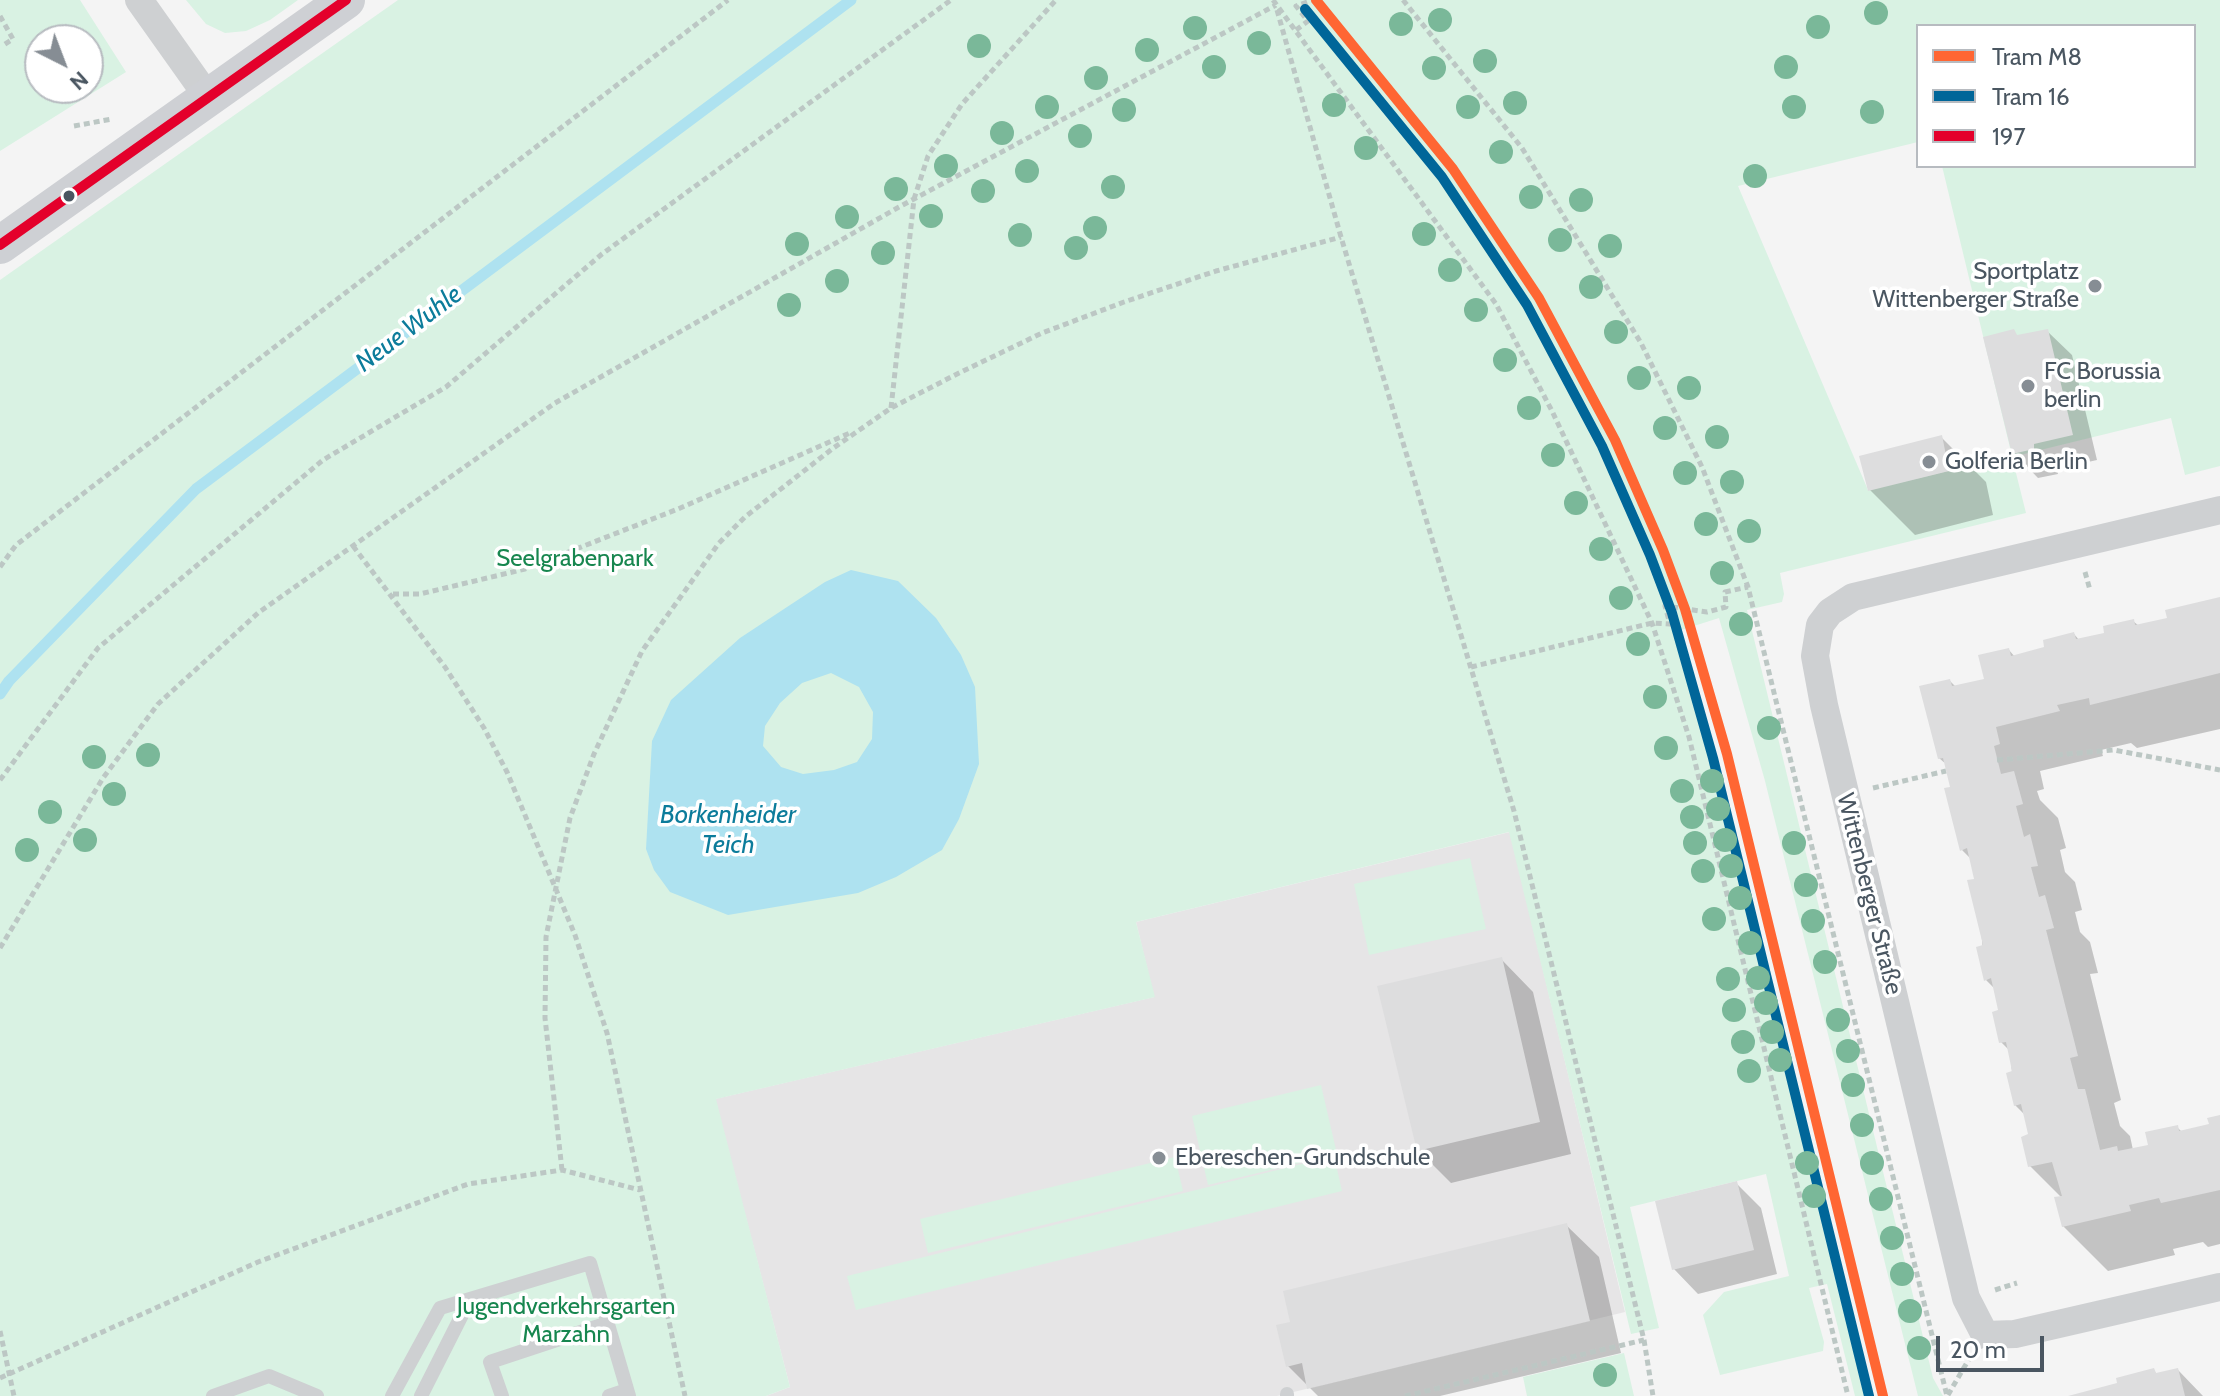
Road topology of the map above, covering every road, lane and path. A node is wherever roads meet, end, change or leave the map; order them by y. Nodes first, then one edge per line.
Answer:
1 (139, 0) edge
2 (346, 0) edge
3 (728, 0) edge
4 (951, 0) edge
5 (1056, 0) edge
6 (1313, 0) edge
7 (1403, 0) edge
8 (1274, 3) edge
9 (0, 16) edge
10 (1296, 30) junction
11 (2, 46) dead end
12 (210, 100) junction
13 (914, 199) junction
14 (1341, 237) junction
15 (0, 245) edge
16 (891, 408) junction
17 (861, 429) junction
18 (2220, 510) edge
19 (353, 546) junction
20 (0, 567) edge
21 (1748, 587) junction
22 (392, 594) junction
23 (1652, 623) junction
24 (1471, 667) junction
25 (1997, 760) dead end
26 (2220, 770) edge
27 (1946, 771) dead end
28 (0, 780) edge
29 (1902, 782) dead end
30 (556, 887) junction
31 (0, 948) edge
32 (562, 1170) junction
33 (641, 1190) junction
34 (2220, 1287) edge
35 (469, 1301) junction
36 (608, 1323) junction
37 (0, 1331) edge
38 (1985, 1335) junction
39 (1644, 1340) junction
40 (12, 1375) junction
41 (0, 1378) edge
42 (237, 1393) edge
43 (628, 1393) edge
44 (14, 1396) edge
45 (213, 1396) edge
46 (317, 1396) edge
47 (392, 1396) edge
48 (421, 1396) edge
49 (502, 1396) edge
50 (609, 1396) edge
51 (685, 1396) edge
52 (1405, 1396) edge
53 (1653, 1396) edge
54 (1848, 1396) edge
55 (1947, 1396) edge

1 - 12 street
2 - 12 main road
3 - 20 path
4 - 28 path
5 - 13 path
6 - 10 path
7 - 21 path
8 - 10 path
8 - 13 path
8 - 14 path
9 - 11 path
10 - 23 path
12 - 15 main road
13 - 16 path
13 - 19 path
14 - 16 path
14 - 24 path
16 - 17 path
17 - 22 path
17 - 30 path
18 - 38 street, Wittenberger Straße
19 - 22 path
19 - 31 path
21 - 23 path
21 - 55 path
22 - 30 path
23 - 24 path
23 - 54 path
24 - 39 path
25 - 26 path
27 - 29 path
30 - 32 path
30 - 33 path
32 - 33 path
32 - 40 path
33 - 51 path
34 - 38 street
35 - 36 lane
35 - 47 lane
35 - 48 lane
36 - 43 lane
36 - 49 lane
37 - 40 path
38 - 55 path
39 - 52 path
39 - 53 path
40 - 41 path
40 - 44 path
42 - 45 lane
42 - 46 lane
43 - 50 lane

